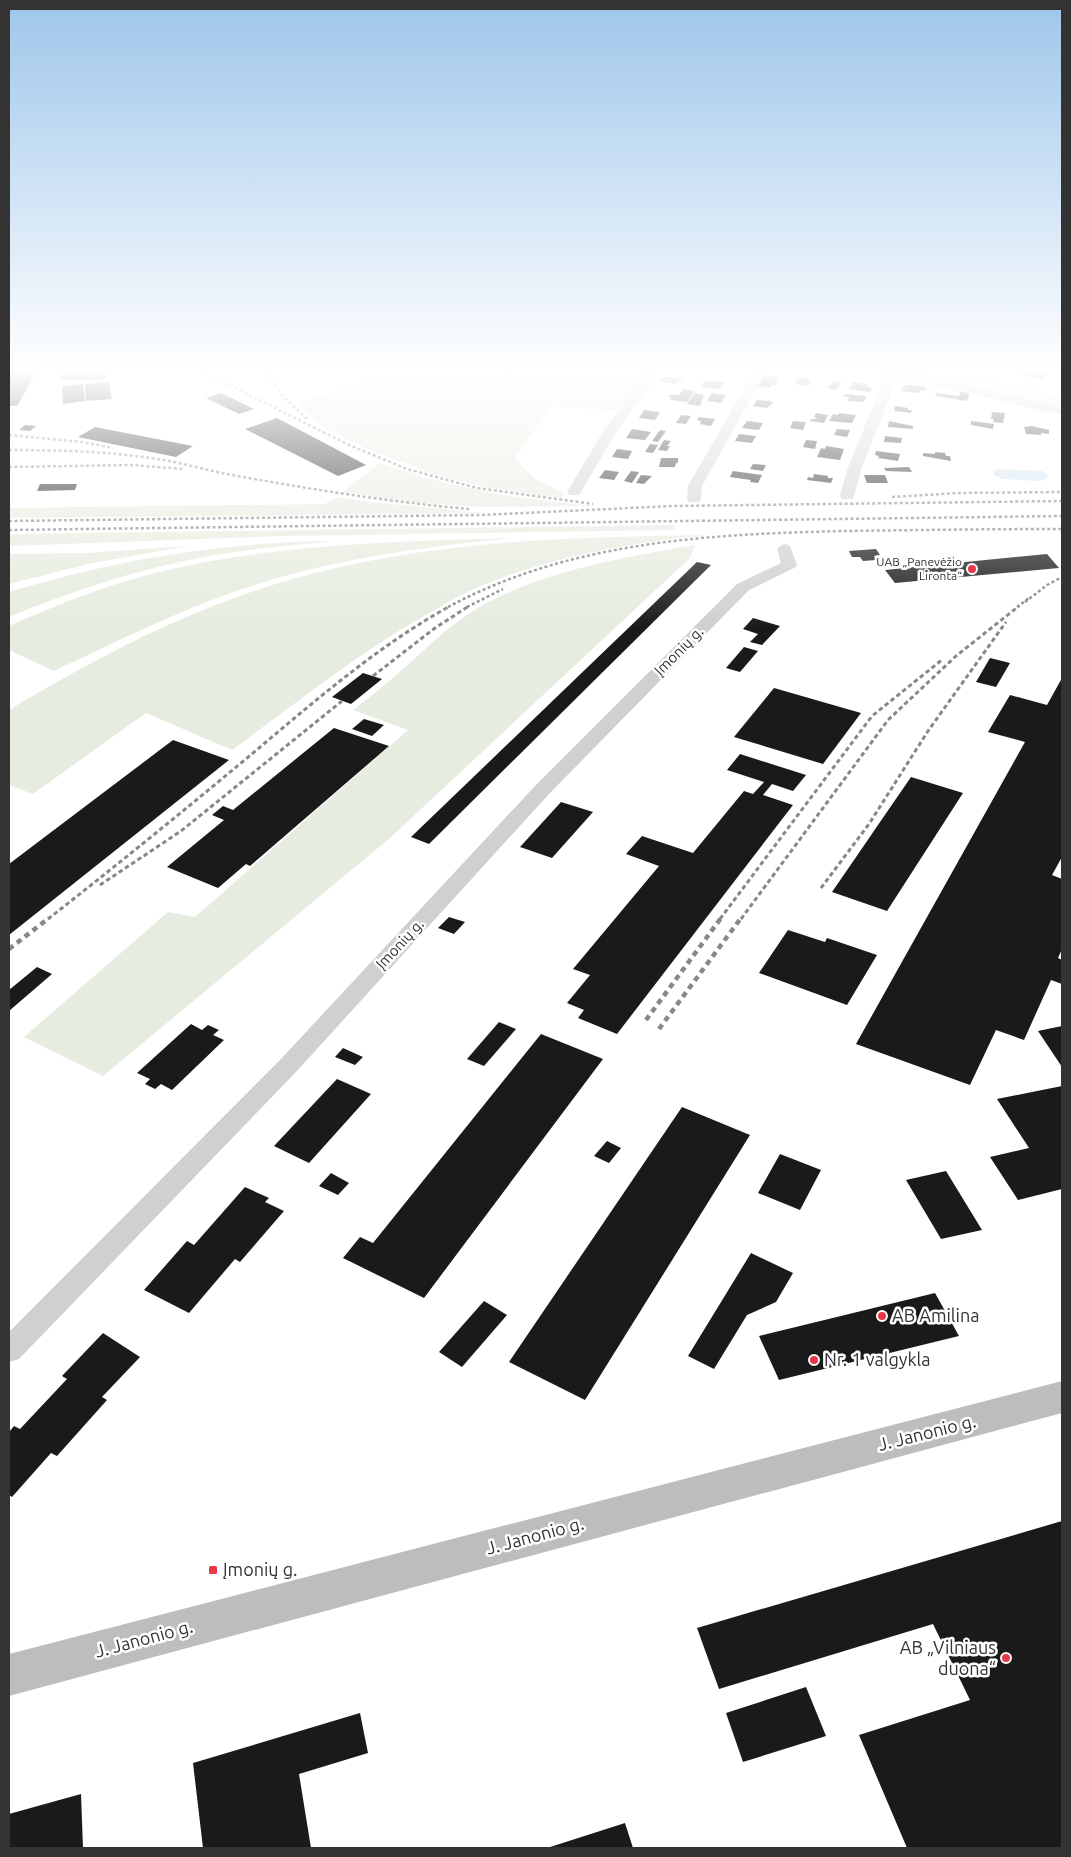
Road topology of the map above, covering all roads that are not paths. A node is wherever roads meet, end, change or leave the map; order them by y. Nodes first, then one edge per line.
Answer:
1 (596, 455) edge
2 (713, 455) edge
3 (860, 455) edge
4 (574, 492) dead end
5 (847, 496) dead end
6 (694, 499) dead end
7 (785, 549) dead end
8 (9, 1350) edge
9 (1062, 1397) edge
10 (9, 1675) edge

1 - 4 street
2 - 6 street
3 - 5 street
7 - 8 street, Įmonių g.
9 - 10 main road, J. Janonio g.

